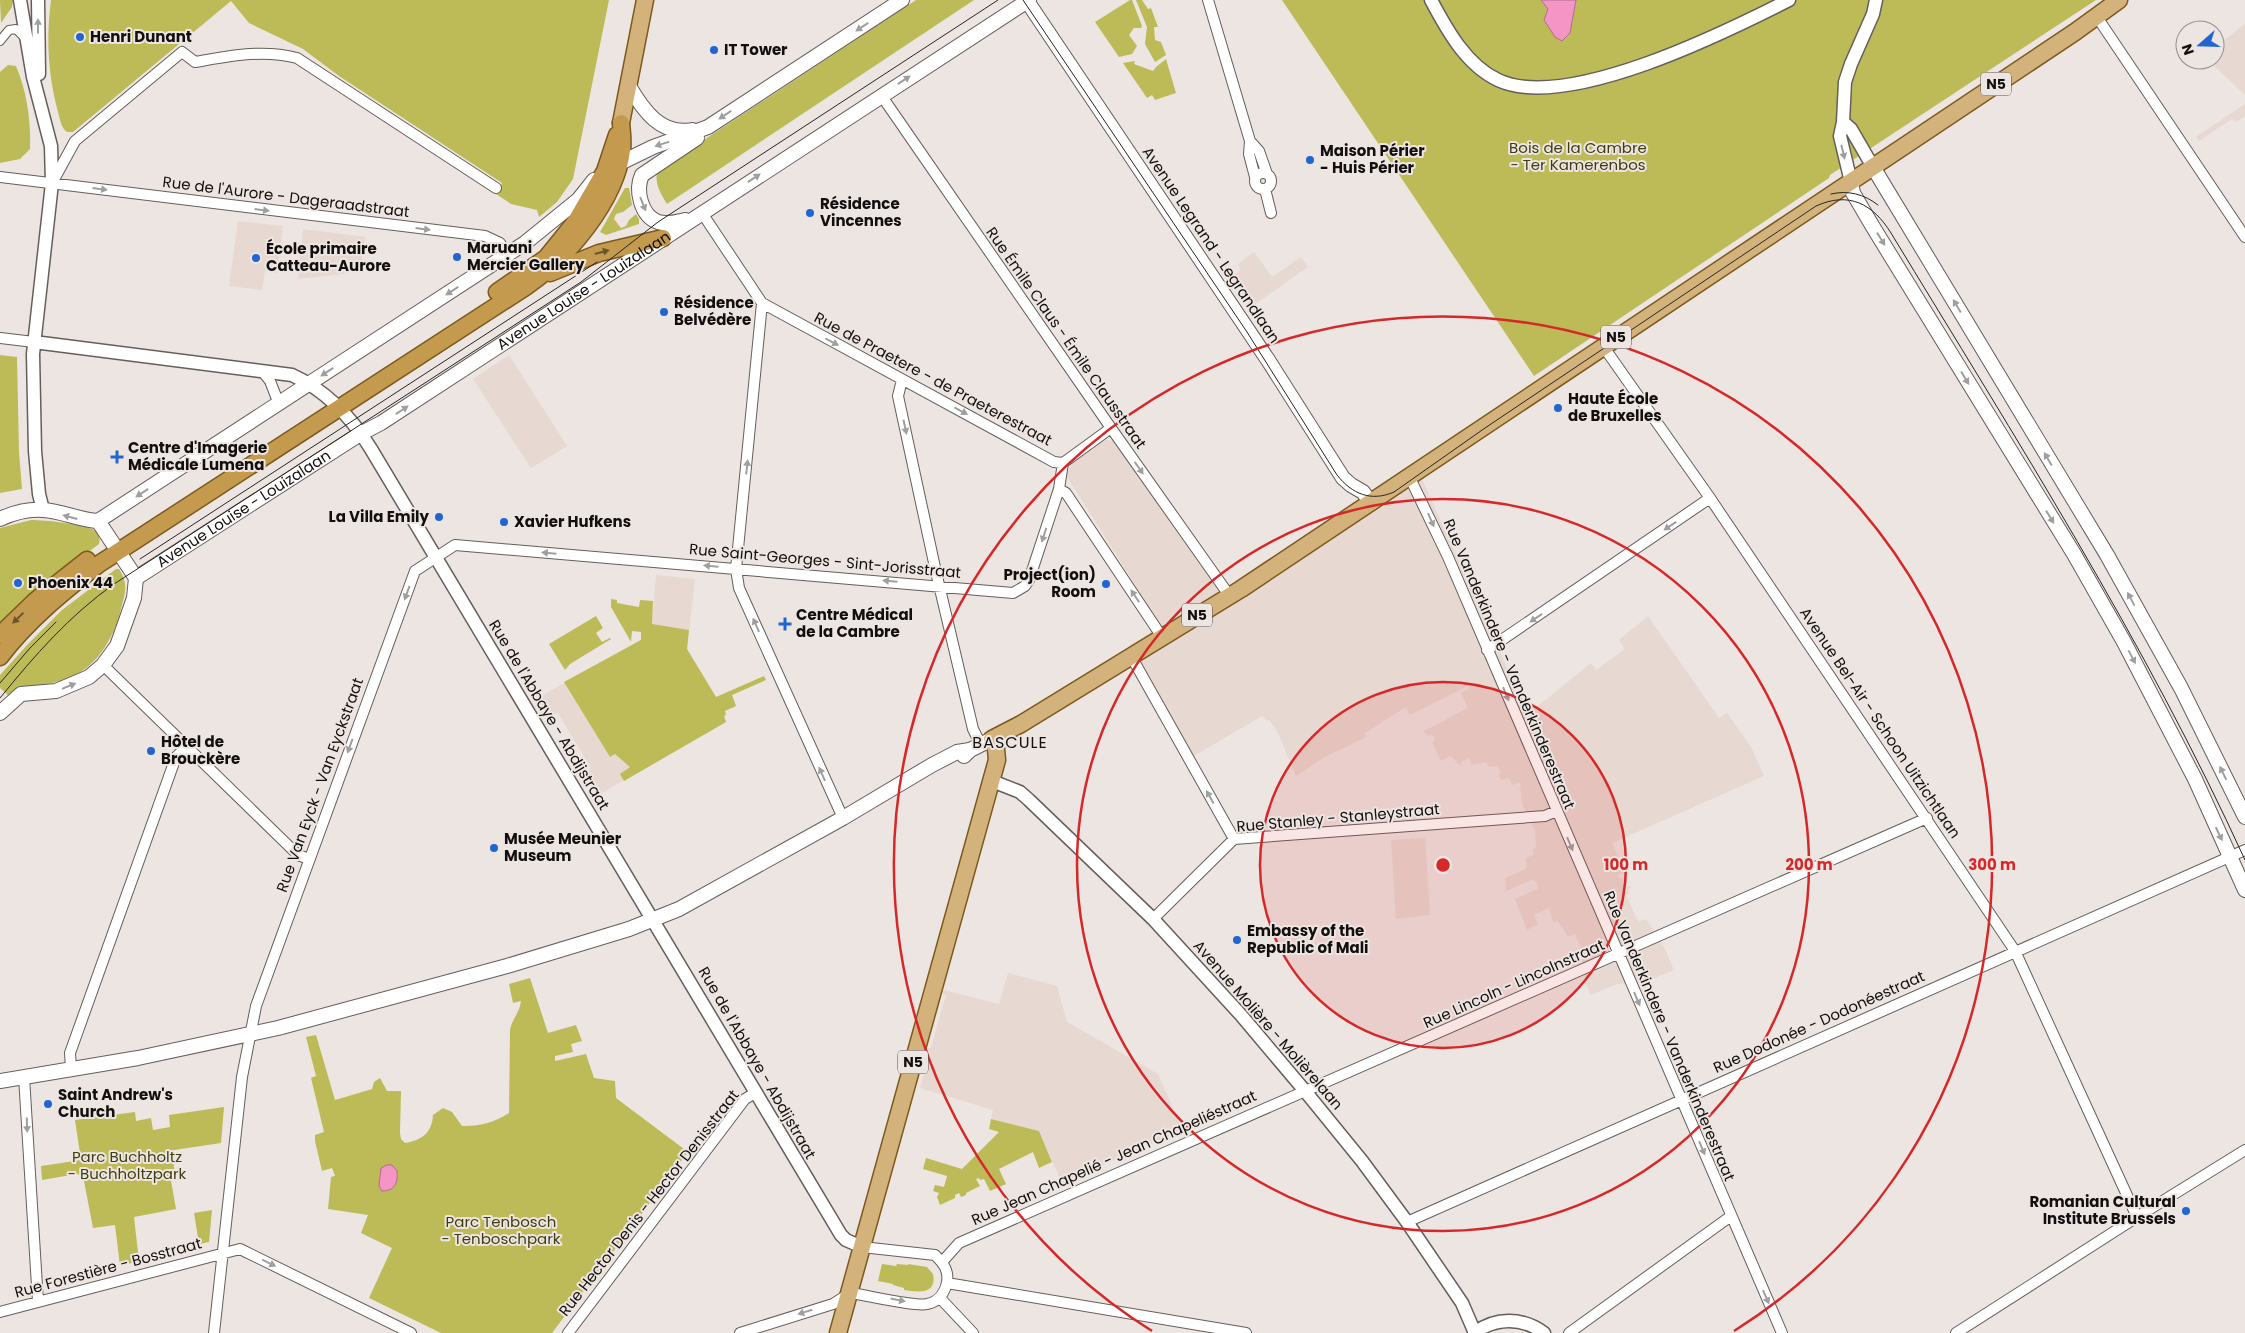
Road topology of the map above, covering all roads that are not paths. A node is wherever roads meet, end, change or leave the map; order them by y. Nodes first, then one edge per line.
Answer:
1 (38, 0) edge
2 (646, 0) edge
3 (902, 0) edge
4 (1431, 0) edge
5 (1789, 0) edge
6 (1876, 0) edge
7 (2119, 0) edge
8 (1028, 1) edge
9 (1208, 2) edge
10 (22, 3) edge
11 (2097, 16) junction
12 (26, 40) junction
13 (0, 42) edge
14 (629, 86) junction
15 (881, 95) junction
16 (43, 109) junction
17 (1843, 122) junction
18 (621, 124) junction
19 (708, 127) junction
20 (1250, 141) junction
21 (619, 163) junction
22 (1873, 167) junction
23 (605, 171) junction
24 (1267, 174) junction
25 (0, 177) edge
26 (1255, 177) junction
27 (52, 183) junction
28 (496, 188) dead end
29 (1265, 189) junction
30 (1853, 190) junction
31 (1271, 213) dead end
32 (698, 215) junction
33 (2245, 237) edge
34 (663, 238) junction
35 (508, 255) junction
36 (541, 276) junction
37 (762, 303) junction
38 (0, 338) edge
39 (34, 342) junction
40 (1603, 346) junction
41 (262, 371) junction
42 (902, 380) junction
43 (310, 383) junction
44 (279, 404) junction
45 (336, 405) junction
46 (1111, 428) junction
47 (360, 434) junction
48 (1063, 463) junction
49 (1409, 476) junction
50 (1059, 489) junction
51 (1710, 498) junction
52 (1370, 503) junction
53 (43, 510) junction
54 (0, 518) edge
55 (98, 521) junction
56 (116, 547) junction
57 (436, 557) junction
58 (736, 569) junction
59 (136, 578) junction
60 (939, 585) junction
61 (1229, 595) junction
62 (0, 635) edge
63 (1162, 637) junction
64 (1487, 650) junction
65 (1131, 656) junction
66 (0, 657) edge
67 (104, 665) junction
68 (0, 713) edge
69 (981, 745) junction
70 (186, 747) junction
71 (992, 781) junction
72 (1556, 811) junction
73 (2245, 817) edge
74 (843, 818) junction
75 (1926, 818) junction
76 (1234, 839) junction
77 (2245, 850) edge
78 (2229, 856) junction
79 (309, 859) junction
80 (2245, 890) edge
81 (653, 919) junction
82 (1153, 919) junction
83 (2015, 951) junction
84 (1618, 954) junction
85 (250, 1035) junction
86 (71, 1069) junction
87 (24, 1077) junction
88 (0, 1081) edge
89 (1305, 1092) junction
90 (754, 1093) junction
91 (1681, 1100) junction
92 (2245, 1150) edge
93 (1731, 1216) junction
94 (2136, 1217) junction
95 (1407, 1222) junction
96 (862, 1246) junction
97 (224, 1252) junction
98 (942, 1262) junction
99 (947, 1282) junction
100 (850, 1293) junction
101 (940, 1298) junction
102 (38, 1302) junction
103 (0, 1312) edge
104 (214, 1333) edge
105 (411, 1333) edge
106 (568, 1333) edge
107 (740, 1333) edge
108 (838, 1333) edge
109 (973, 1333) edge
110 (1246, 1333) edge
111 (1475, 1333) edge
112 (1544, 1333) edge
113 (1569, 1333) edge
114 (1782, 1333) edge
115 (1956, 1333) edge

16 -> 1 street
2 - 14 main road
3 -> 19 main road
4 - 5 street
6 - 17 street
7 - 11 main road, N5
15 -> 8 main road, Avenue Louise - Louizalaan
8 - 52 main road, Avenue Legrand - Legrandlaan
9 - 20 street
10 - 12 street
11 - 22 main road, N5
11 - 33 street
12 - 13 street
12 - 16 street
14 - 18 main road
14 - 19 main road
32 -> 15 main road, Avenue Louise - Louizalaan
15 - 46 street, Rue Émile Claus - Émile Clausstraat
16 - 27 street
17 - 22 street
17 -> 30 street
18 - 21 highway
18 - 23 highway
19 -> 21 main road
19 -> 32 main road
20 - 24 street
20 - 26 street
21 - 23 main road
21 - 36 highway
22 - 30 main road, N5
73 -> 22 main road
23 - 35 main road
23 - 45 highway
24 - 26 street
24 - 29 street
25 - 27 street, Rue de l'Aurore - Dageraadstraat
26 - 29 street
27 - 28 street
27 -> 35 street, Rue de l'Aurore - Dageraadstraat
27 - 39 street
29 - 31 street
30 - 40 main road, N5
30 -> 78 main road
32 - 34 main road, Avenue Louise - Louizalaan
32 - 37 street
36 -> 34 highway
47 -> 34 main road, Avenue Louise - Louizalaan
35 -> 43 main road
36 - 45 highway
37 -> 42 street, Rue de Praetere - de Praeterestraat
58 -> 37 street
38 - 39 street
39 - 41 street, Rue de l'Abbaye - Abdijstraat
39 - 53 street
40 - 49 main road, N5
40 - 51 street, Avenue Bel-Air - Schoon Uitzichtlaan
41 - 43 street, Rue de l'Abbaye - Abdijstraat
41 - 44 street
42 -> 48 street, Rue de Praetere - de Praeterestraat
42 -> 60 street
43 - 44 main road
43 - 45 street, Rue de l'Abbaye - Abdijstraat
44 -> 55 main road
45 - 47 street, Rue de l'Abbaye - Abdijstraat
45 - 56 highway
46 - 48 street
46 -> 61 street, Rue Émile Claus - Émile Clausstraat
47 - 57 street, Rue de l'Abbaye - Abdijstraat
47 - 59 main road, Avenue Louise - Louizalaan
48 - 50 street, Rue Saint-Georges - Sint-Jorisstraat
49 - 52 main road, N5
49 -> 64 street, Rue Vanderkindere - Vanderkinderestraat
50 -> 60 street, Rue Saint-Georges - Sint-Jorisstraat
63 -> 50 street
51 -> 64 street
51 - 75 street, Avenue Bel-Air - Schoon Uitzichtlaan
52 - 61 main road, N5
53 - 54 main road
55 -> 53 main road
55 - 56 main road
56 - 59 main road
56 -> 62 highway
56 - 66 highway
58 -> 57 street, Rue Saint-Georges - Sint-Jorisstraat
57 -> 79 street, Rue Van Eyck - Van Eyckstraat
57 - 81 street, Rue de l'Abbaye - Abdijstraat
60 -> 58 street, Rue Saint-Georges - Sint-Jorisstraat
74 -> 58 street
59 - 67 main road
60 - 69 street
61 - 63 main road, N5
63 - 65 main road, N5
64 -> 72 street, Rue Vanderkindere - Vanderkinderestraat
65 - 69 main road, N5
76 -> 65 street
68 -> 67 main road
67 - 70 street
69 - 71 main road, N5
69 - 74 main road
70 - 79 street
70 - 86 street
71 - 82 street, Avenue Molière - Molièrelaan
71 - 96 main road, N5
72 - 76 street, Rue Stanley - Stanleystraat
72 -> 84 street, Rue Vanderkindere - Vanderkinderestraat
74 - 81 main road
75 - 83 street, Avenue Bel-Air - Schoon Uitzichtlaan
75 - 84 street, Rue Lincoln - Lincolnstraat
76 - 82 street, Rue Stanley - Stanleystraat
77 - 78 street, Rue Dodonée - Dodonéestraat
78 - 80 main road
78 - 83 street, Rue Dodonée - Dodonéestraat
79 - 85 street, Rue Van Eyck - Van Eyckstraat
81 - 85 main road
81 - 90 street, Rue de l'Abbaye - Abdijstraat
82 - 89 street, Avenue Molière - Molièrelaan
83 - 91 street, Rue Dodonée - Dodonéestraat
83 - 94 street, Avenue Bel-Air - Schoon Uitzichtlaan
84 - 89 street, Rue Lincoln - Lincolnstraat
84 -> 91 street, Rue Vanderkindere - Vanderkinderestraat
85 - 86 main road
85 - 97 street, Rue Van Eyck - Van Eyckstraat
86 - 87 main road
87 - 88 main road
87 -> 102 street
89 - 95 street, Avenue Molière - Molièrelaan
89 - 98 street, Rue Jean Chapelié - Jean Chapeliéstraat
90 - 96 street, Rue de l'Abbaye - Abdijstraat
90 - 106 street, Rue Hector Denis - Hector Denisstraat
91 -> 93 street, Rue Vanderkindere - Vanderkinderestraat
91 - 95 street, Rue Dodonée - Dodonéestraat
92 - 94 street
93 - 113 street
93 -> 114 street, Rue Vanderkindere - Vanderkinderestraat
94 - 115 street
95 - 111 street, Avenue Molière - Molièrelaan
96 - 98 street
96 - 100 main road, N5
97 - 102 street, Rue Forestière - Bosstraat
97 - 104 street, Rue Van Eyck - Van Eyckstraat
97 -> 105 street, Rue Forestière - Bosstraat
98 - 99 street
99 - 101 street
99 - 110 street
100 -> 101 street
100 -> 107 street
100 - 108 main road, N5
101 - 109 street
102 - 103 street, Rue Forestière - Bosstraat
111 - 112 street

